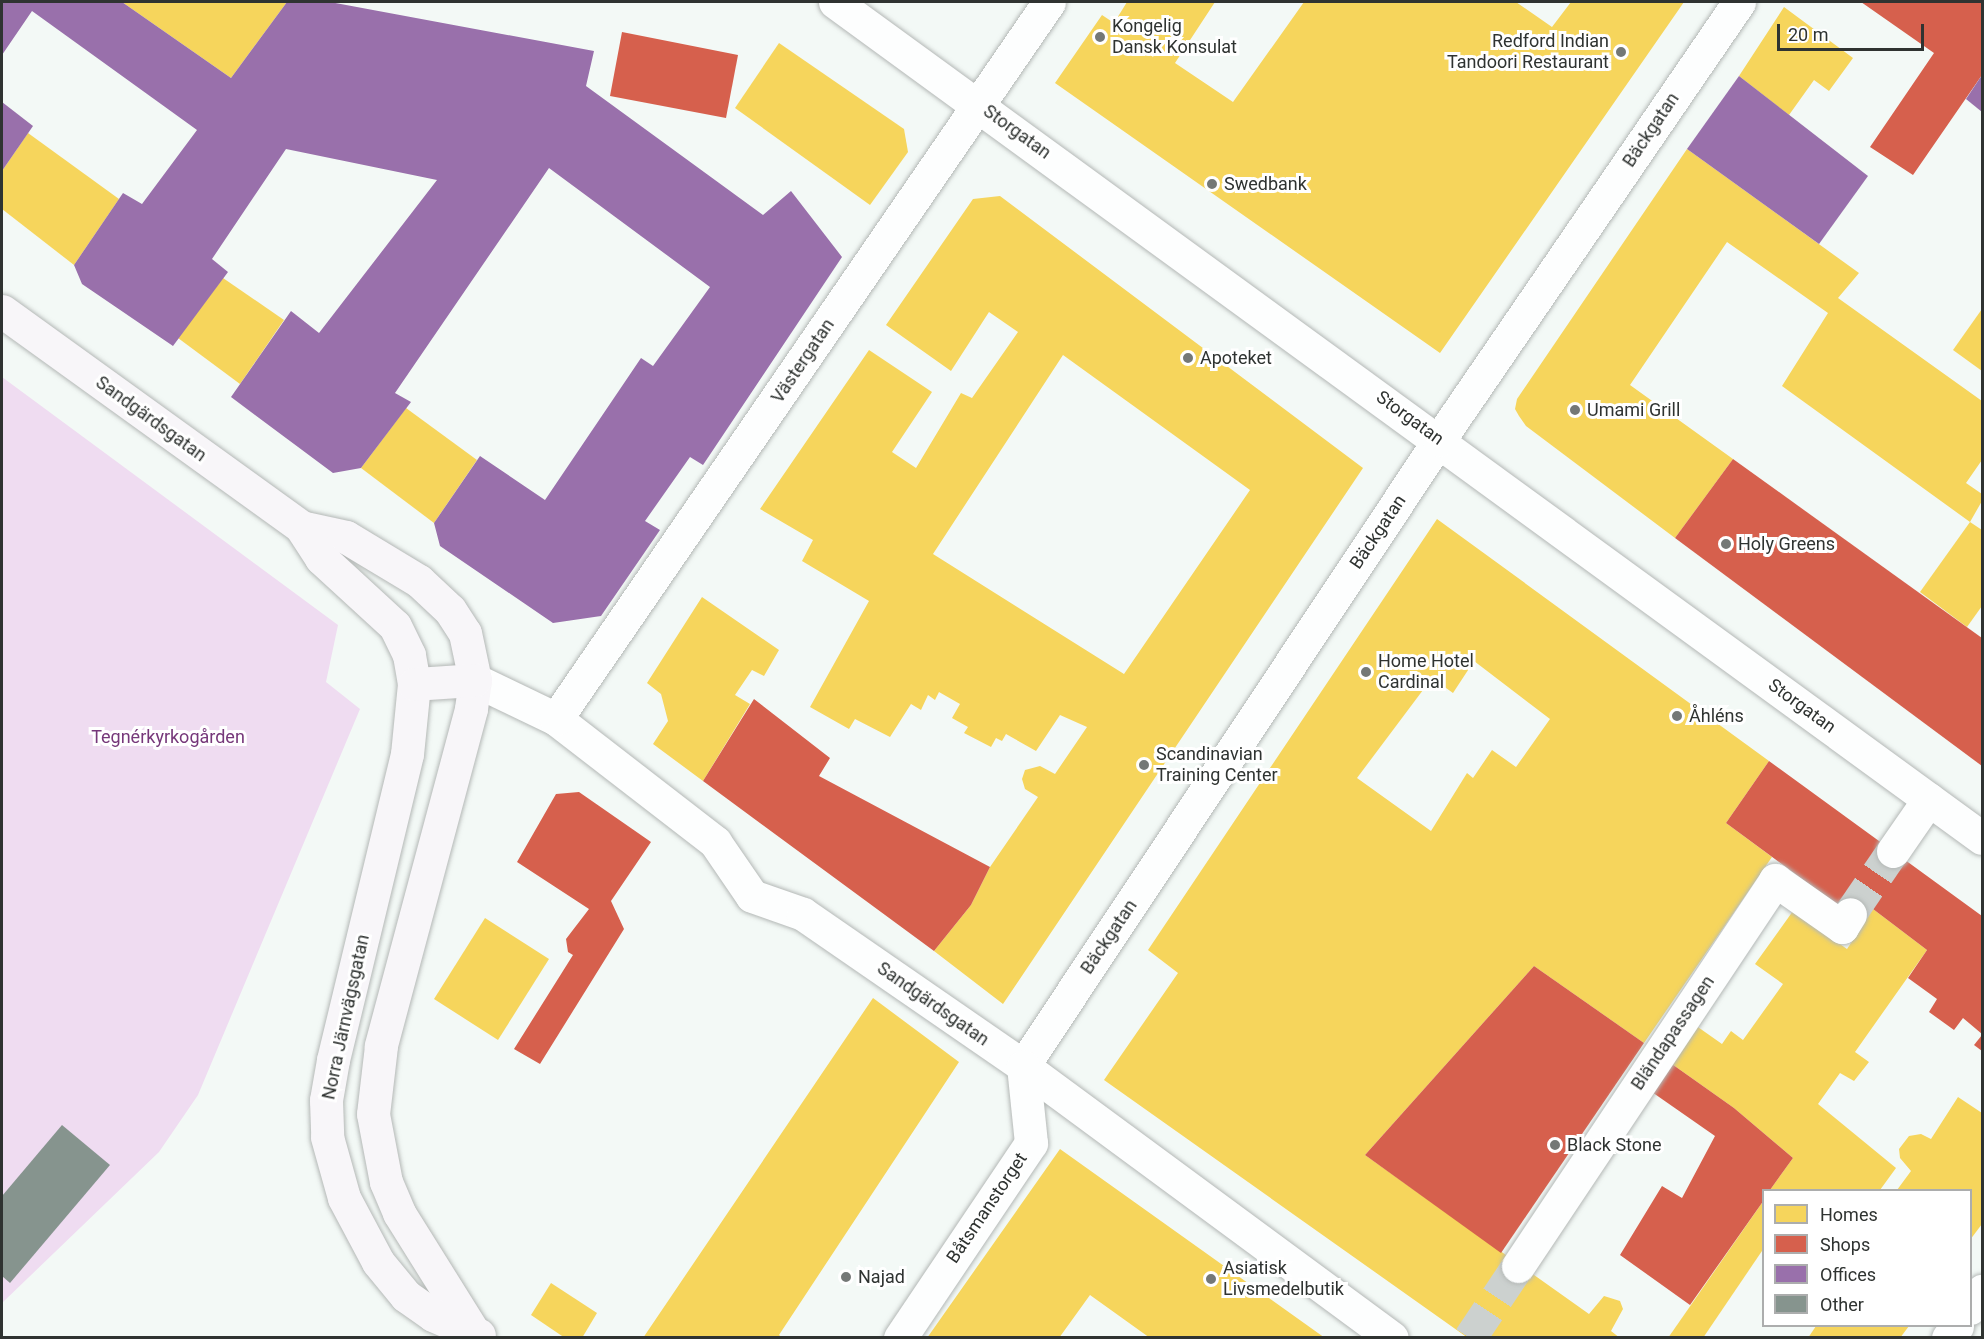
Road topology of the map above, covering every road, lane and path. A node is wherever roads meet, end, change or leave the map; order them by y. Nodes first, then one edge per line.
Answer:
1 (835, 2) edge
2 (1048, 2) edge
3 (1739, 2) edge
4 (979, 104) junction
5 (2, 311) edge
6 (1439, 440) junction
7 (301, 526) junction
8 (475, 680) junction
9 (414, 684) junction
10 (556, 720) junction
11 (1929, 799) junction
12 (1983, 838) edge
13 (1893, 851) tunnel mouth
14 (1850, 914) tunnel mouth
15 (1023, 1066) junction
16 (1518, 1266) tunnel mouth
17 (1983, 1291) edge
18 (1972, 1307) edge
19 (477, 1334) edge
20 (900, 1338) edge
21 (1392, 1338) edge

1 - 4 street, Storgatan
2 - 4 street, Västergatan
3 - 6 street, Bäckgatan
4 - 6 street, Storgatan
4 - 10 street, Västergatan
5 - 7 street, Sandgärdsgatan
6 - 11 street, Storgatan
6 - 15 street, Bäckgatan
7 - 8 street, Sandgärdsgatan
7 - 9 street, Sandgärdsgatan
8 - 9 street
8 - 10 street, Sandgärdsgatan
8 - 19 street, Norra Järnvägsgatan
9 - 19 street, Norra Järnvägsgatan
10 - 15 street, Sandgärdsgatan
11 - 12 street, Storgatan
11 - 13 street
14 - 16 street, Bländapassagen
15 - 20 street, Båtsmanstorget
15 - 21 street, Sandgärdsgatan
17 - 18 street

